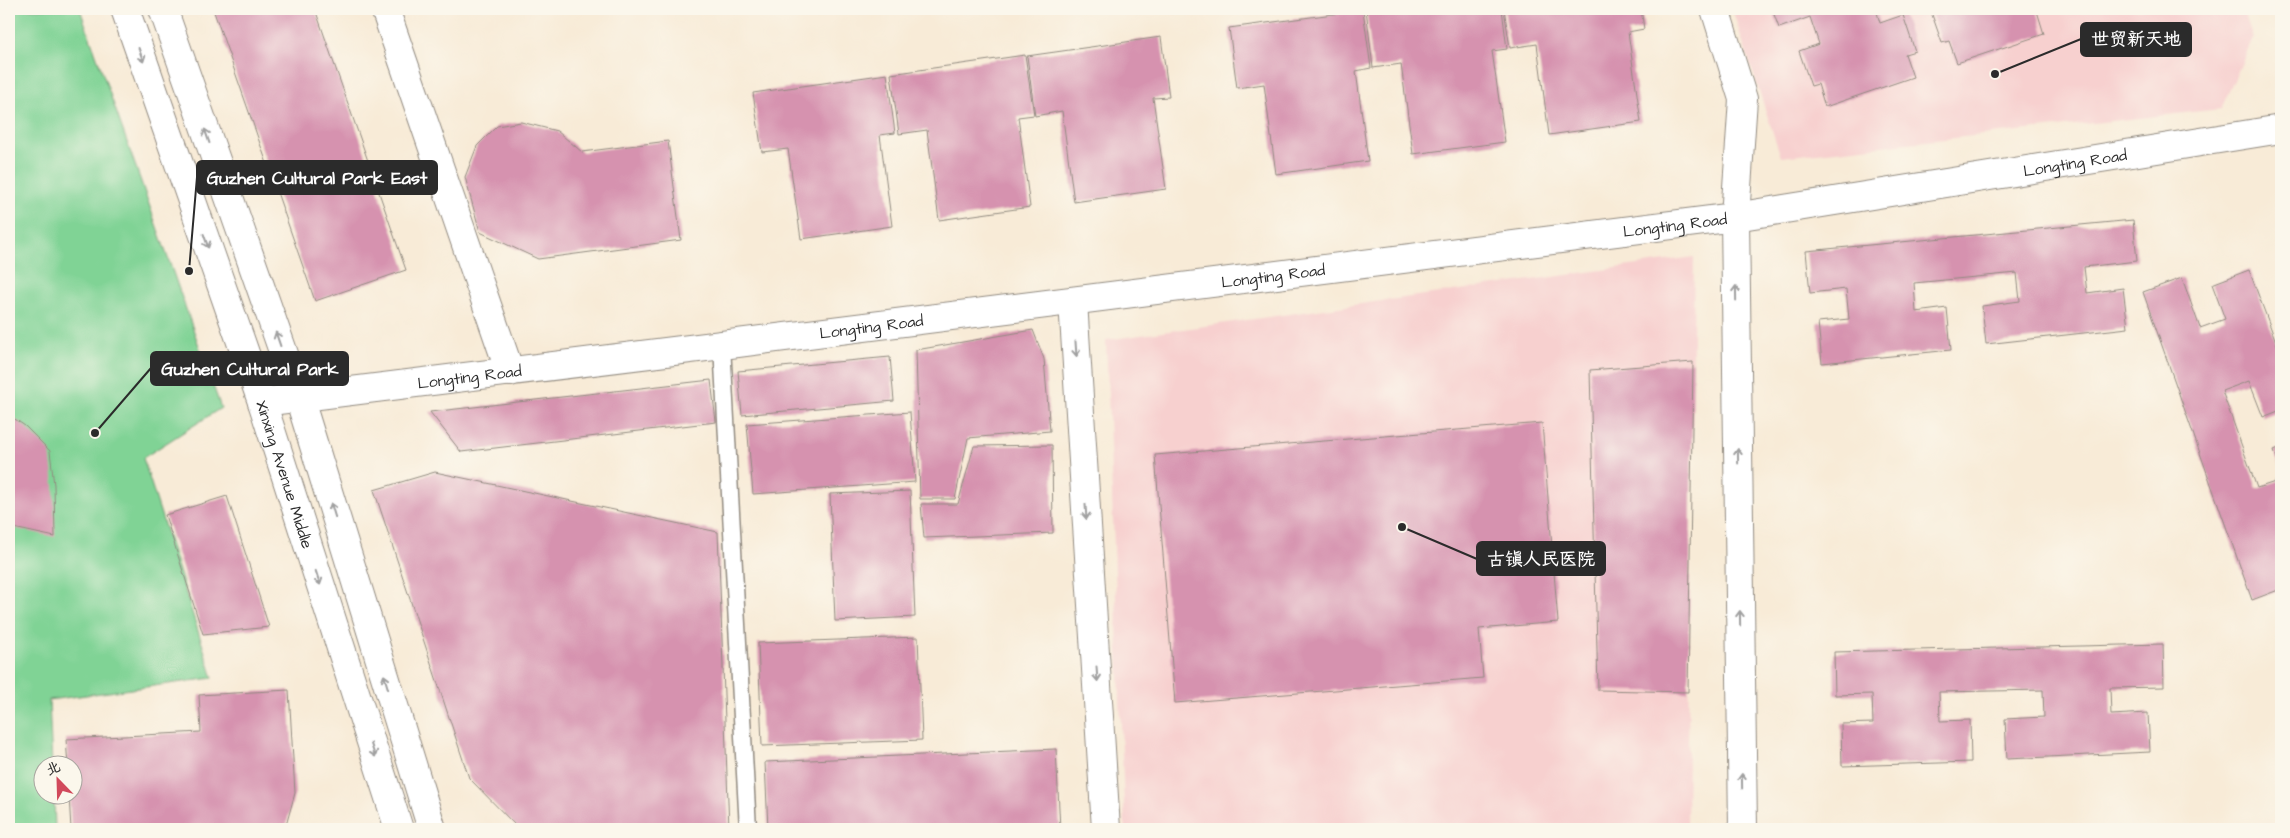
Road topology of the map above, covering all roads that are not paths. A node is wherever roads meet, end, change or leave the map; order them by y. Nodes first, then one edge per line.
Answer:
1 (125, 9) edge
2 (163, 9) edge
3 (385, 9) edge
4 (1714, 9) edge
5 (2281, 129) edge
6 (1736, 217) junction
7 (1073, 301) junction
8 (722, 346) junction
9 (510, 372) junction
10 (299, 397) junction
11 (262, 402) junction
12 (394, 708) junction
13 (363, 717) junction
14 (399, 829) edge
15 (432, 829) edge
16 (748, 829) edge
17 (1106, 829) edge
18 (1743, 829) edge

1 -> 11 street, Xinxing Avenue Middle
10 -> 2 street
3 - 9 street
4 - 6 street
5 - 6 street, Longting Road
6 - 7 street, Longting Road
18 -> 6 street
7 - 8 street, Longting Road
7 -> 17 street
8 - 9 street, Longting Road
8 - 16 lane
9 - 10 street, Longting Road
10 - 11 street, Longting Road
12 -> 10 street
11 -> 13 street, Xinxing Avenue Middle
12 - 13 street
12 - 15 street
13 -> 14 street, Xinxing Avenue Middle

